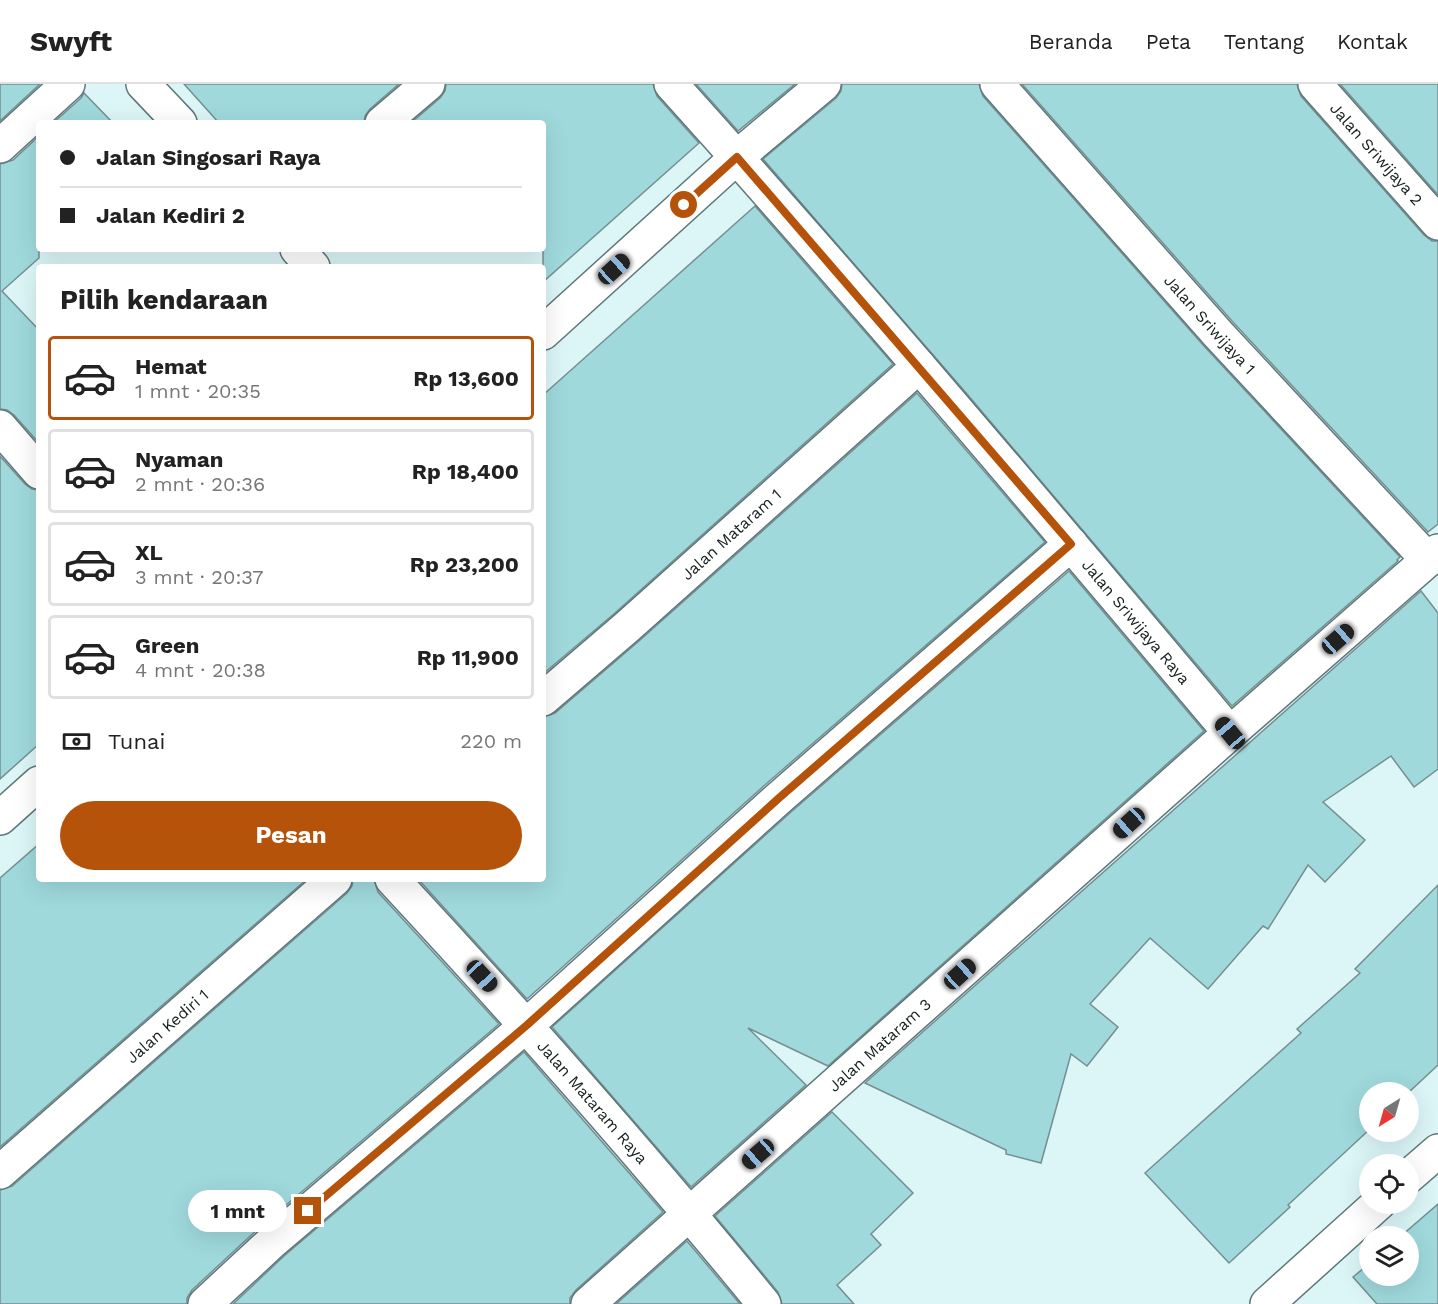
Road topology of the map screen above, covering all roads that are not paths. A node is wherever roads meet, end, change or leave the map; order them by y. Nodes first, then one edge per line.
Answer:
1 (68, 84) edge
2 (143, 84) edge
3 (428, 84) edge
4 (671, 84) edge
5 (824, 84) edge
6 (996, 84) edge
7 (1315, 84) edge
8 (177, 120) edge
9 (386, 120) edge
10 (0, 146) edge
11 (737, 157) junction
12 (1438, 223) edge
13 (300, 252) edge
14 (310, 264) edge
15 (546, 330) edge
16 (919, 366) junction
17 (0, 427) edge
18 (36, 469) edge
19 (1071, 544) junction
20 (1433, 556) edge
21 (546, 696) edge
22 (1230, 733) junction
23 (36, 785) edge
24 (3, 808) edge
25 (332, 882) edge
26 (395, 882) edge
27 (527, 1025) junction
28 (1438, 1151) edge
29 (1419, 1167) edge
30 (0, 1172) edge
31 (690, 1213) junction
32 (1367, 1214) edge
33 (205, 1304) edge
34 (588, 1304) edge
35 (764, 1304) edge
36 (1267, 1304) edge

1 - 10 street
2 - 8 street
3 - 9 street
4 - 11 street, Jalan Sriwijaya Raya
5 - 11 street
6 - 20 street, Jalan Sriwijaya 1
7 - 12 street, Jalan Sriwijaya 2
11 - 15 street
11 - 16 street, Jalan Sriwijaya Raya
13 - 14 street
16 - 19 street, Jalan Sriwijaya Raya
16 - 21 street, Jalan Mataram 1
17 - 18 street
19 - 22 street, Jalan Sriwijaya Raya
19 - 27 street
20 - 22 street, Jalan Mataram 3
22 - 31 street, Jalan Mataram 3
23 - 24 street
25 - 30 street, Jalan Kediri 1
26 - 27 street, Jalan Mataram Raya
27 - 31 street, Jalan Mataram Raya
27 - 33 street
28 - 29 street
31 - 34 street, Jalan Mataram 3
31 - 35 street, Jalan Mataram Raya
32 - 36 street

